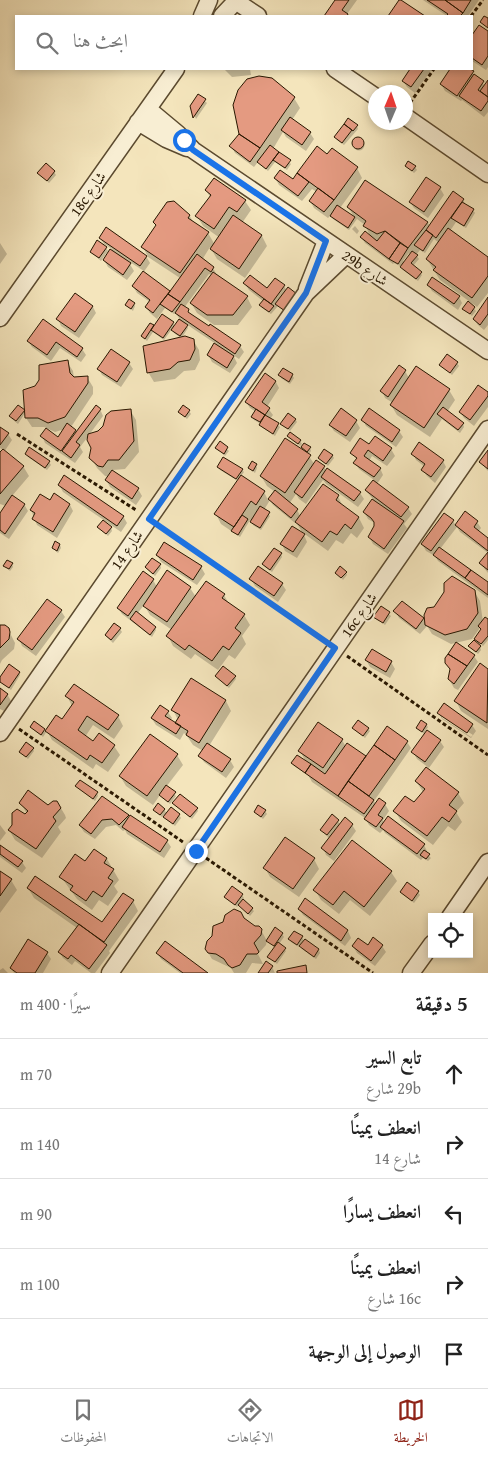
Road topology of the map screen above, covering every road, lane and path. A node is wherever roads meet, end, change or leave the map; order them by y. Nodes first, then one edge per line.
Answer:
1 (209, 0) edge
2 (483, 0) edge
3 (235, 1) edge
4 (202, 15) edge
5 (223, 15) edge
6 (256, 15) edge
7 (472, 15) edge
8 (175, 70) edge
9 (336, 70) edge
10 (433, 70) edge
11 (368, 92) edge
12 (413, 100) edge
13 (148, 109) junction
14 (138, 122) junction
15 (413, 122) edge
16 (193, 150) junction
17 (488, 174) edge
18 (326, 241) junction
19 (346, 255) junction
20 (306, 293) junction
21 (0, 318) edge
22 (488, 351) edge
23 (488, 429) edge
24 (17, 434) dead end
25 (149, 519) junction
26 (335, 648) junction
27 (0, 733) edge
28 (488, 755) edge
29 (488, 862) edge
30 (453, 913) edge
31 (428, 950) edge
32 (110, 973) edge
33 (412, 973) edge

1 - 4 street
2 - 7 path
3 - 5 street
3 - 6 street
8 - 13 street, 18c شارع
9 - 11 street
10 - 12 path
13 - 14 street, 18c شارع
13 - 16 street, 29b شارع
14 - 16 street, 29b شارع
14 - 21 street, 18c شارع
15 - 17 street
16 - 18 street, 29b شارع
18 - 19 street, 29b شارع
18 - 20 street, شارع 14
19 - 20 street, شارع 14
19 - 22 street, 29b شارع
20 - 25 street, شارع 14
23 - 26 street, 16c شارع
24 - 25 path
25 - 26 path
25 - 27 street, شارع 14
26 - 28 path
26 - 32 street, 16c شارع
29 - 30 street
31 - 33 street

